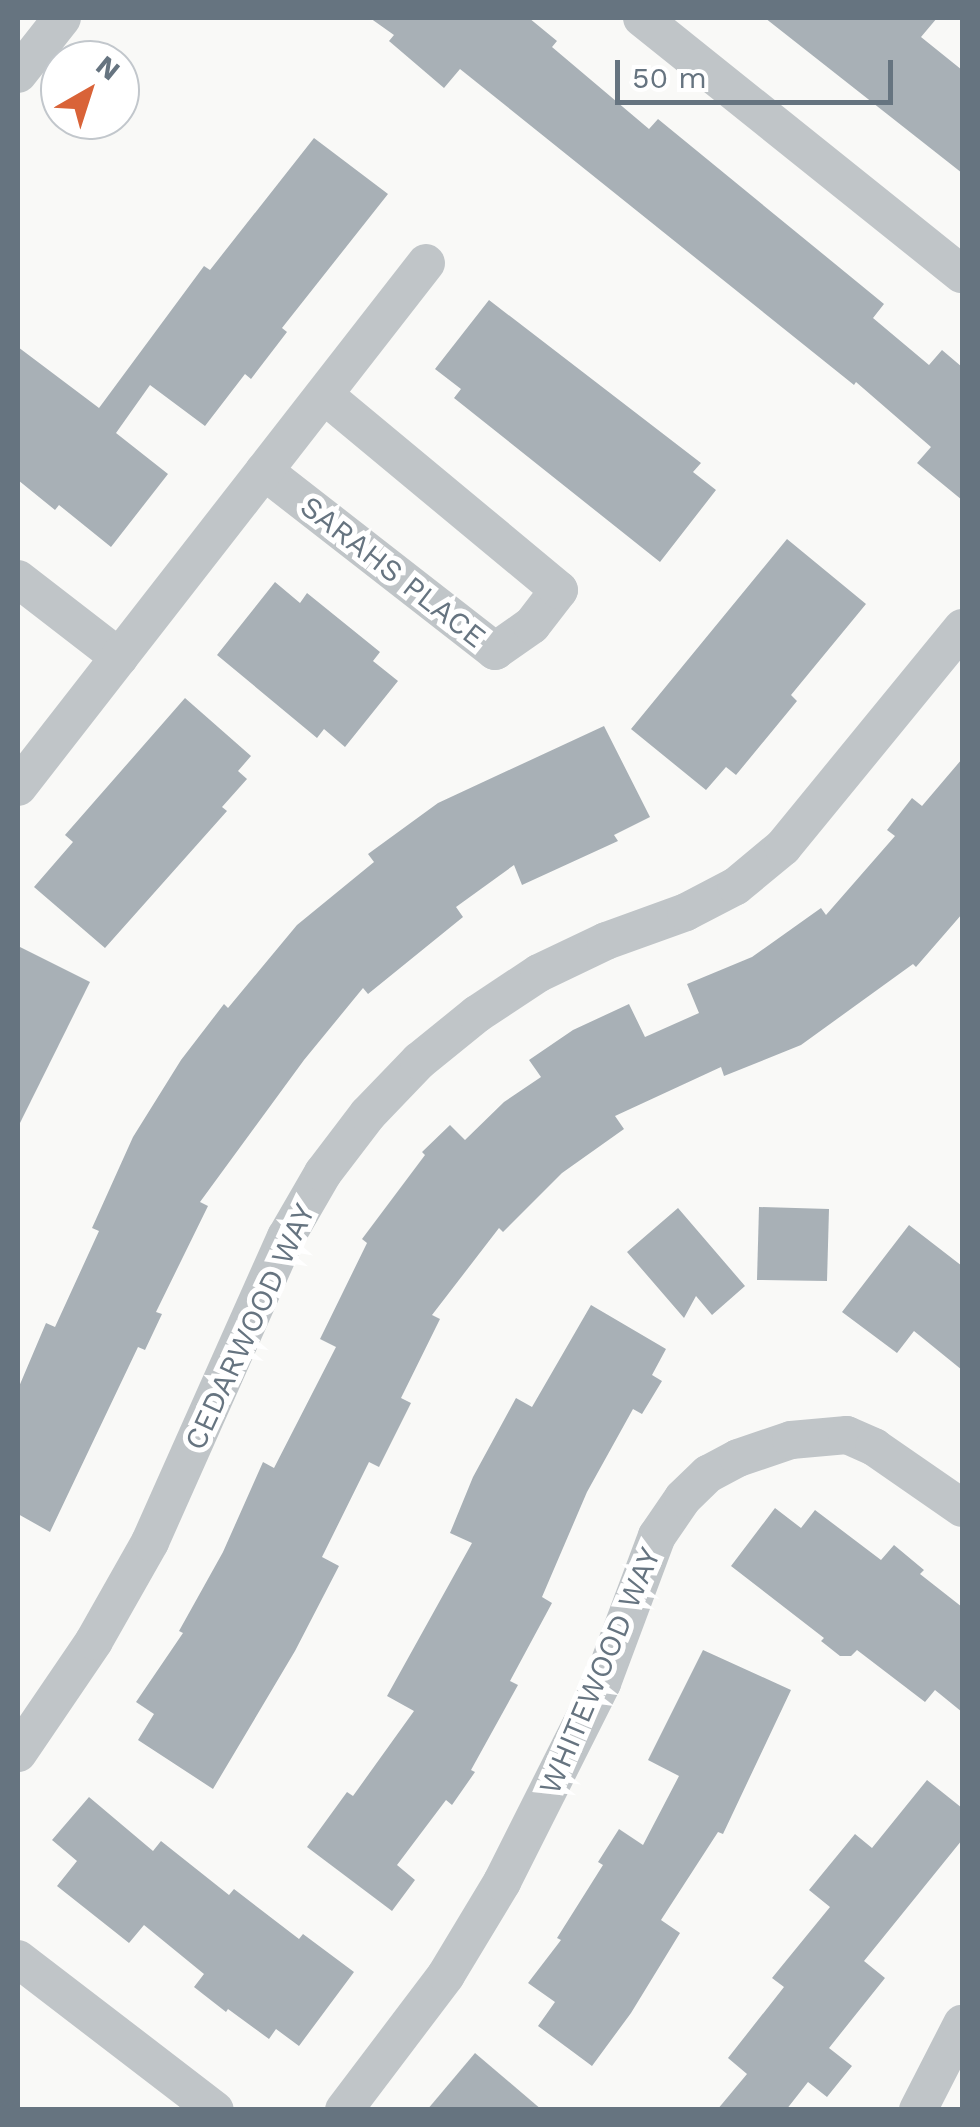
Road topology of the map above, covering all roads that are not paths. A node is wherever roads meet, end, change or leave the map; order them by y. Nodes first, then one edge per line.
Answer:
1 (62, 18) edge
2 (642, 18) edge
3 (18, 74) edge
4 (426, 262) dead end
5 (962, 274) edge
6 (324, 395) junction
7 (264, 471) junction
8 (19, 584) edge
9 (962, 628) edge
10 (119, 657) junction
11 (18, 787) edge
12 (962, 1508) edge
13 (18, 1753) edge
14 (18, 1960) edge
15 (962, 2024) edge
16 (216, 2110) edge
17 (344, 2110) edge
18 (918, 2110) edge

1 - 3 street
2 - 5 street
4 - 6 street
6 - 7 street
6 - 7 street, SARAHS PLACE
7 - 10 street
8 - 10 street
9 - 13 street, CEDARWOOD WAY
10 - 11 street
12 - 17 street, WHITEWOOD WAY
14 - 16 street
15 - 18 street

